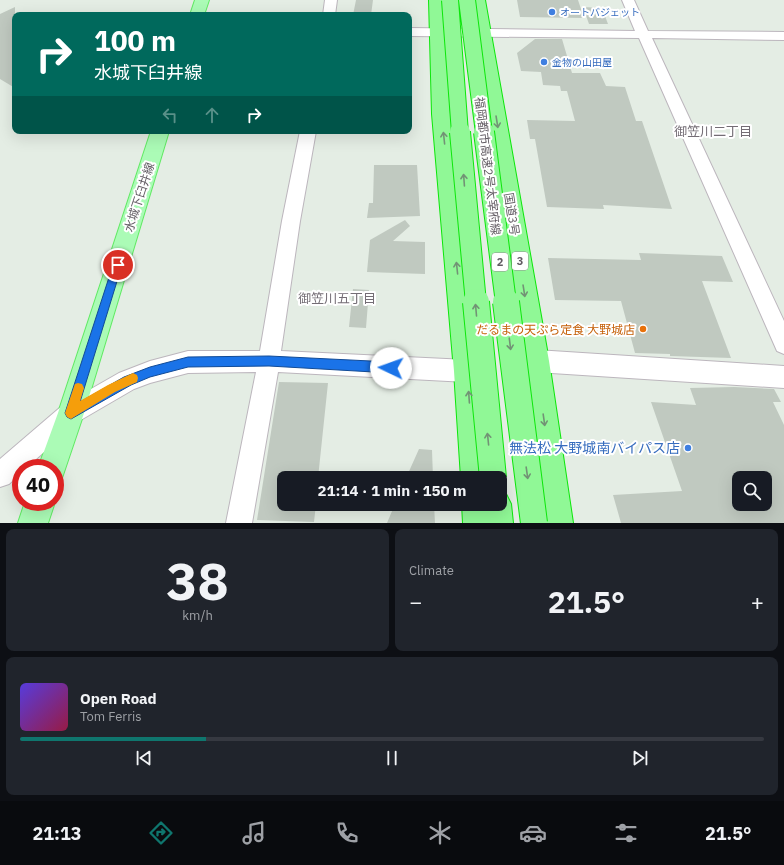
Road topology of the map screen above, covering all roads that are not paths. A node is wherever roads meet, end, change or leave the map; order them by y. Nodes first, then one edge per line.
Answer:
1 (202, 0) edge
2 (331, 0) edge
3 (436, 0) edge
4 (450, 0) edge
5 (467, 0) edge
6 (478, 0) edge
7 (628, 0) edge
8 (198, 12) edge
9 (329, 12) edge
10 (412, 32) edge
11 (437, 32) junction
12 (483, 32) junction
13 (645, 36) junction
14 (784, 36) edge
15 (159, 134) edge
16 (307, 134) edge
17 (784, 344) edge
18 (269, 361) junction
19 (536, 361) junction
20 (467, 371) junction
21 (784, 377) edge
22 (71, 413) junction
23 (55, 459) edge
24 (474, 471) edge
25 (492, 471) edge
26 (0, 475) edge
27 (37, 511) edge
28 (477, 511) edge
29 (497, 511) edge
30 (33, 523) edge
31 (239, 523) edge
32 (478, 523) edge
33 (498, 523) edge
34 (534, 523) edge
35 (558, 523) edge

1 - 8 main road
2 - 9 street
3 - 11 highway
25 -> 4 highway, 福岡都市高速2号太宰府線, bridge
5 -> 34 highway, 福岡都市高速2号太宰府線 / 2, bridge
6 - 12 highway, 国道3号 / 3
7 - 13 street
10 - 11 street
11 - 12 street
20 -> 11 highway
12 - 13 street
12 -> 19 highway, 国道3号 / 3
13 - 14 street
13 - 17 street
15 - 22 main road, 水城下臼井線
16 - 18 street
18 - 20 street
18 - 22 street
18 - 31 street
19 - 21 street
19 -> 35 highway, 国道3号 / 3
24 -> 20 highway
22 - 23 main road, 水城下臼井線
22 - 26 street
27 - 30 main road
28 - 32 highway
29 - 33 highway

